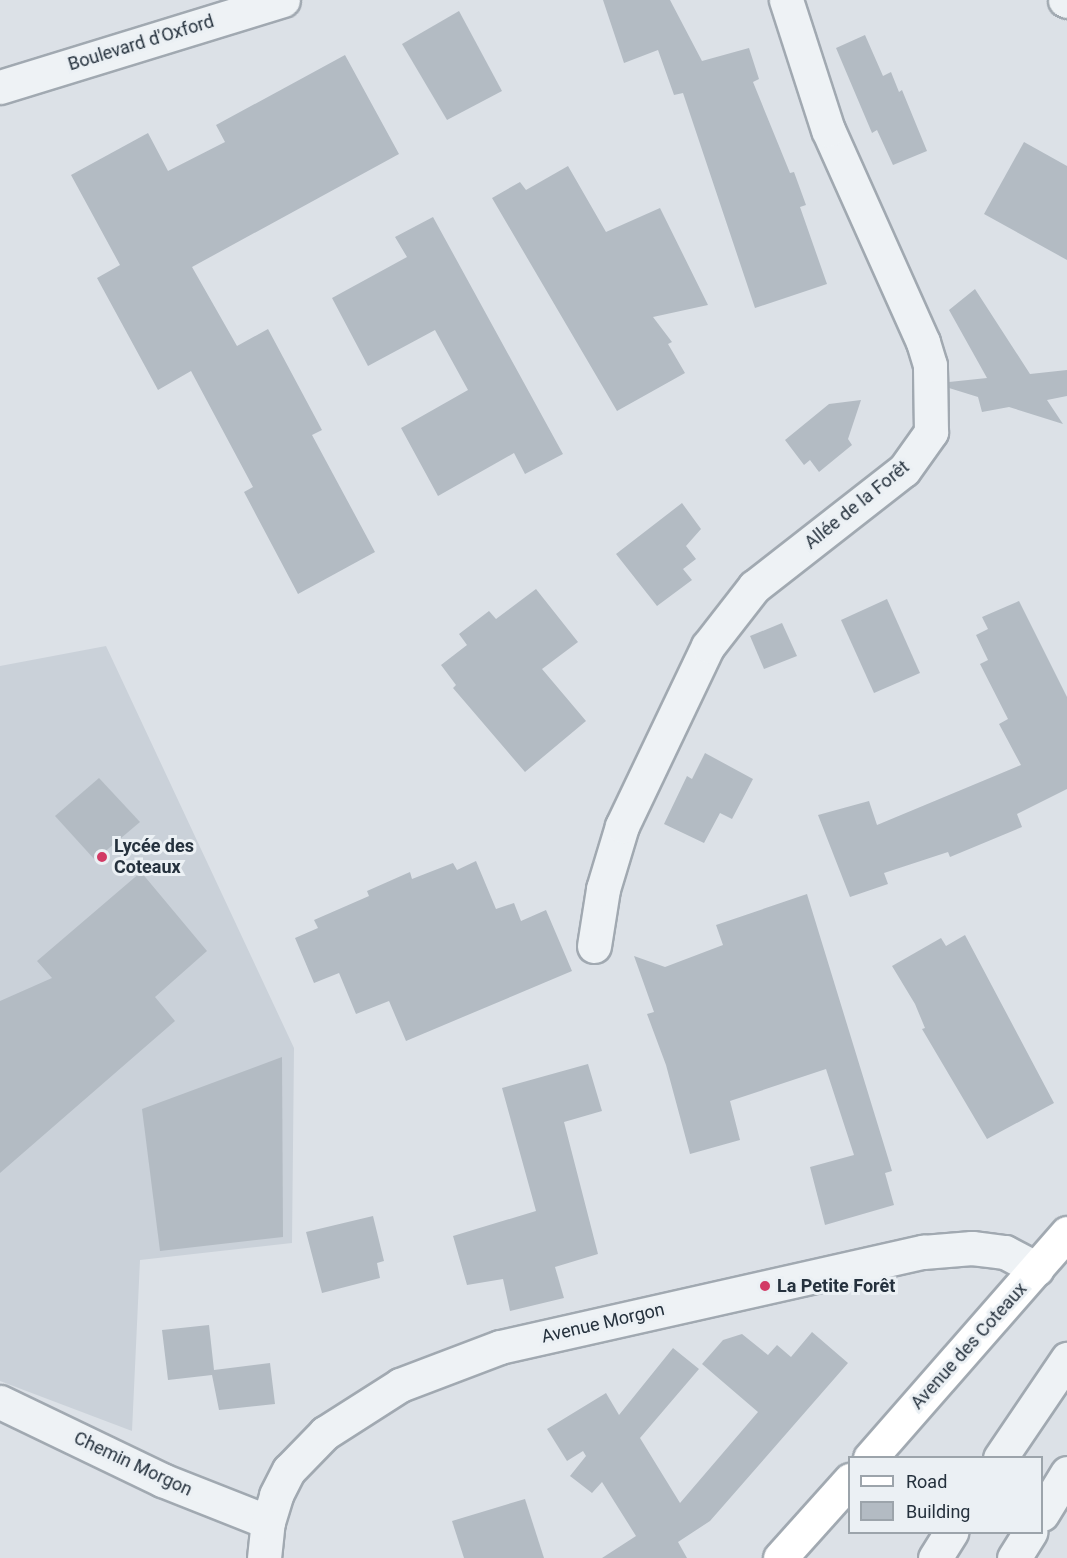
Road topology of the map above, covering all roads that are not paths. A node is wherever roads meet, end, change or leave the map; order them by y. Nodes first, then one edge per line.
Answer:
1 (283, 0) edge
2 (786, 0) edge
3 (0, 87) edge
4 (594, 946) dead end
5 (1067, 1233) edge
6 (1037, 1269) junction
7 (1067, 1359) edge
8 (0, 1402) edge
9 (872, 1456) edge
10 (1001, 1456) edge
11 (1067, 1473) edge
12 (848, 1481) edge
13 (1043, 1511) edge
14 (268, 1522) junction
15 (950, 1534) edge
16 (1029, 1534) edge
17 (264, 1558) edge
18 (780, 1558) edge
19 (935, 1558) edge
20 (1014, 1558) edge

1 - 3 street, Boulevard d'Oxford
2 - 4 street, Allée de la Forêt
5 - 6 main road, Avenue des Coteaux
6 - 9 main road, Avenue des Coteaux
6 - 14 street, Avenue Morgon
7 - 10 street
8 - 14 street, Chemin Morgon
11 - 13 street
12 - 18 main road
14 - 17 street, Avenue Morgon
15 - 19 street
16 - 20 street

